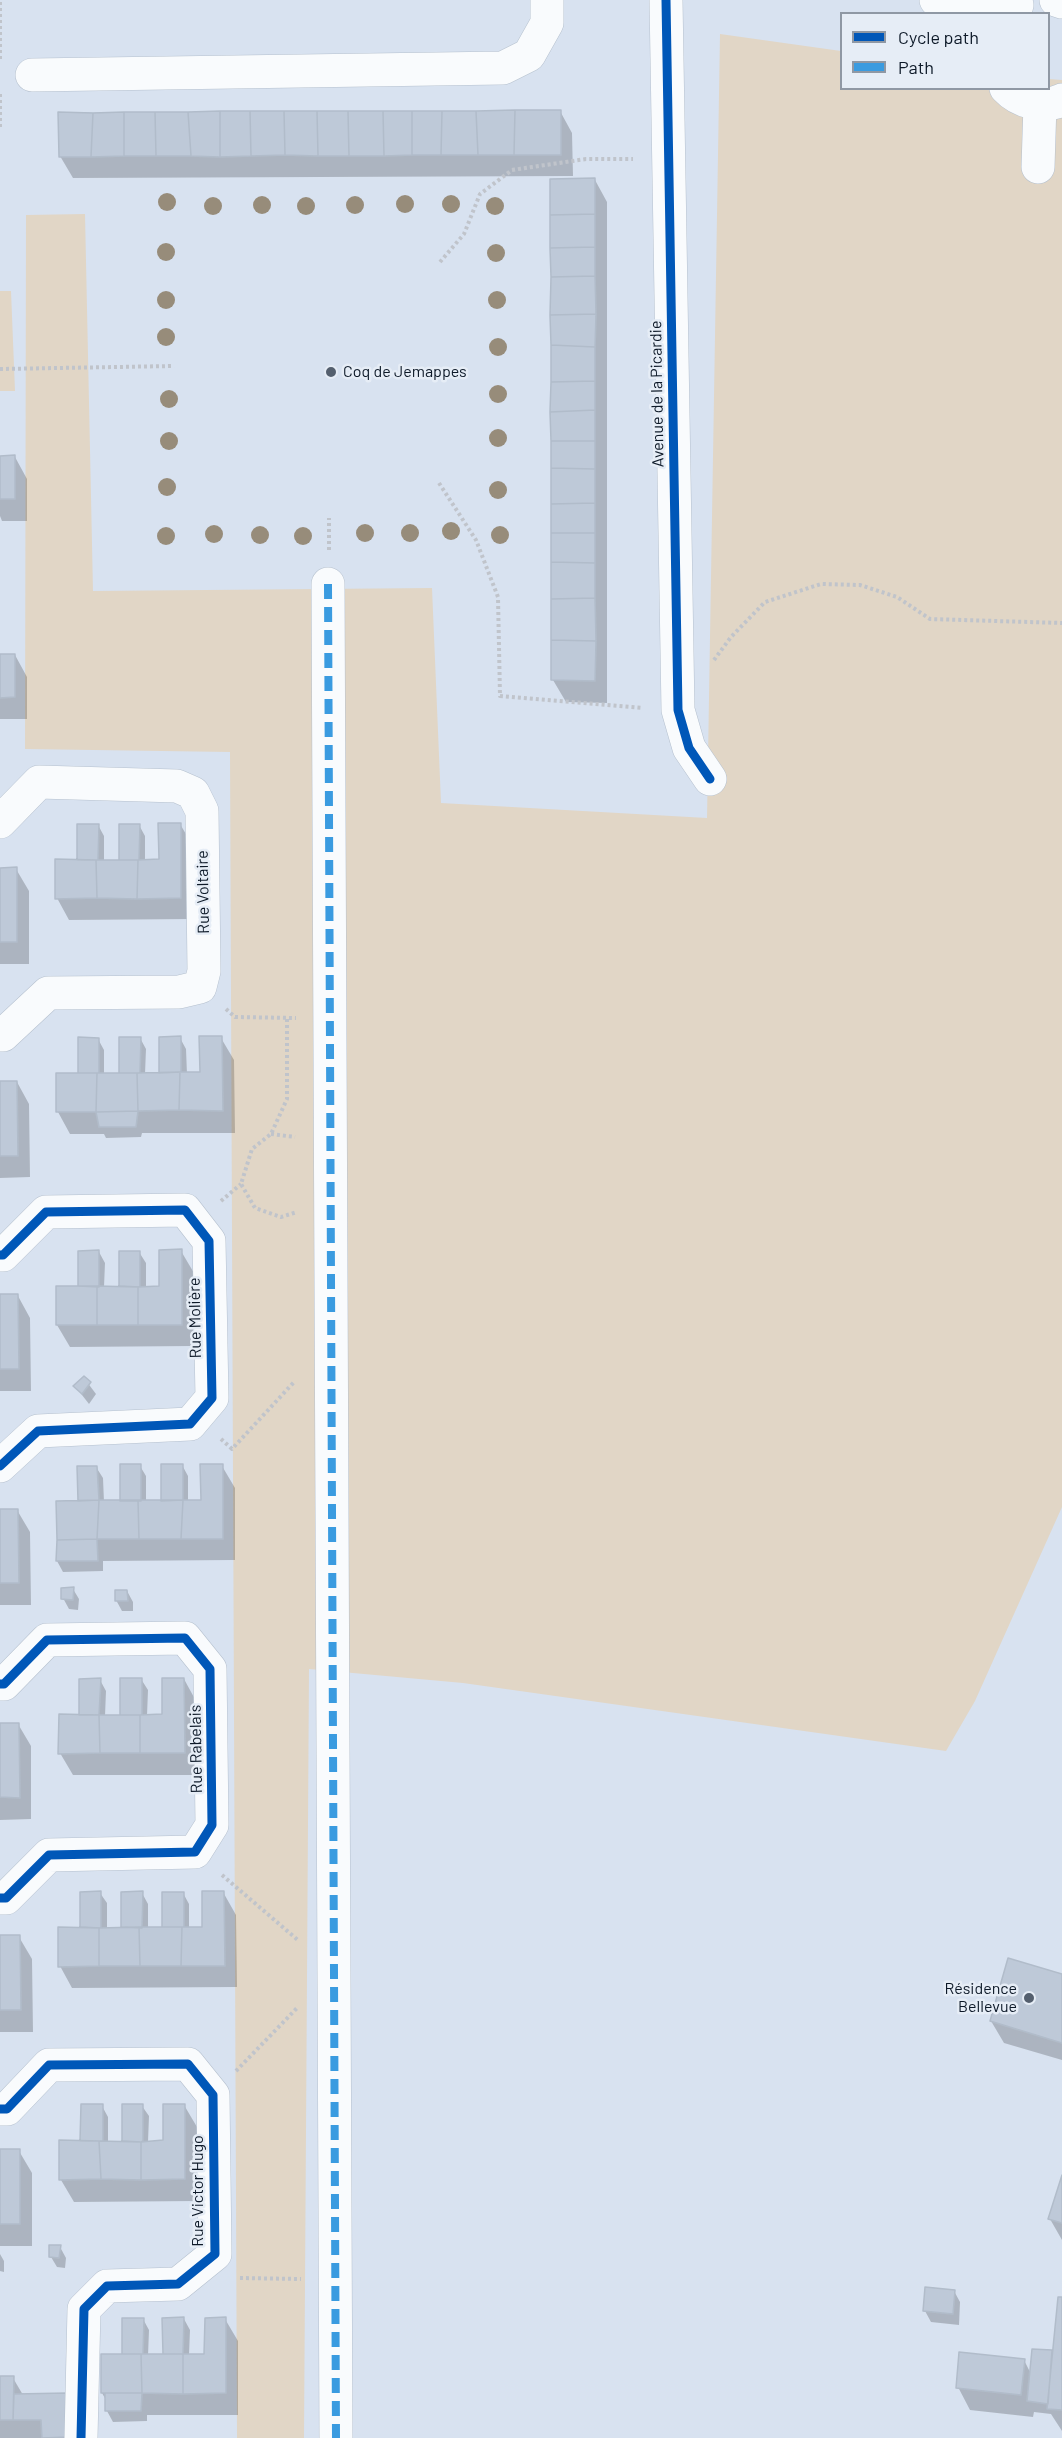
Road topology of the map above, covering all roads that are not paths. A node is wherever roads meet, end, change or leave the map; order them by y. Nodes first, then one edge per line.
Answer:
1 (547, 0) edge
2 (666, 0) edge
3 (936, 0) edge
4 (984, 0) edge
5 (1056, 0) edge
6 (1062, 2) edge
7 (1018, 6) edge
8 (957, 12) edge
9 (32, 75) dead end
10 (1009, 90) edge
11 (1051, 102) edge
12 (1038, 167) dead end
13 (328, 584) dead end
14 (710, 779) dead end
15 (0, 822) edge
16 (0, 1035) edge
17 (0, 1256) edge
18 (0, 1466) edge
19 (0, 1684) edge
20 (0, 1898) edge
21 (0, 2109) edge
22 (81, 2438) edge
23 (336, 2438) edge

1 - 9 street
2 - 14 street, Avenue de la Picardie
3 - 8 street
4 - 7 street
5 - 6 street
10 - 11 street
11 - 12 street
13 - 23 street
15 - 16 street, Rue Voltaire
17 - 18 street, Rue Molière
19 - 20 street, Rue Rabelais
21 - 22 street, Rue Victor Hugo

